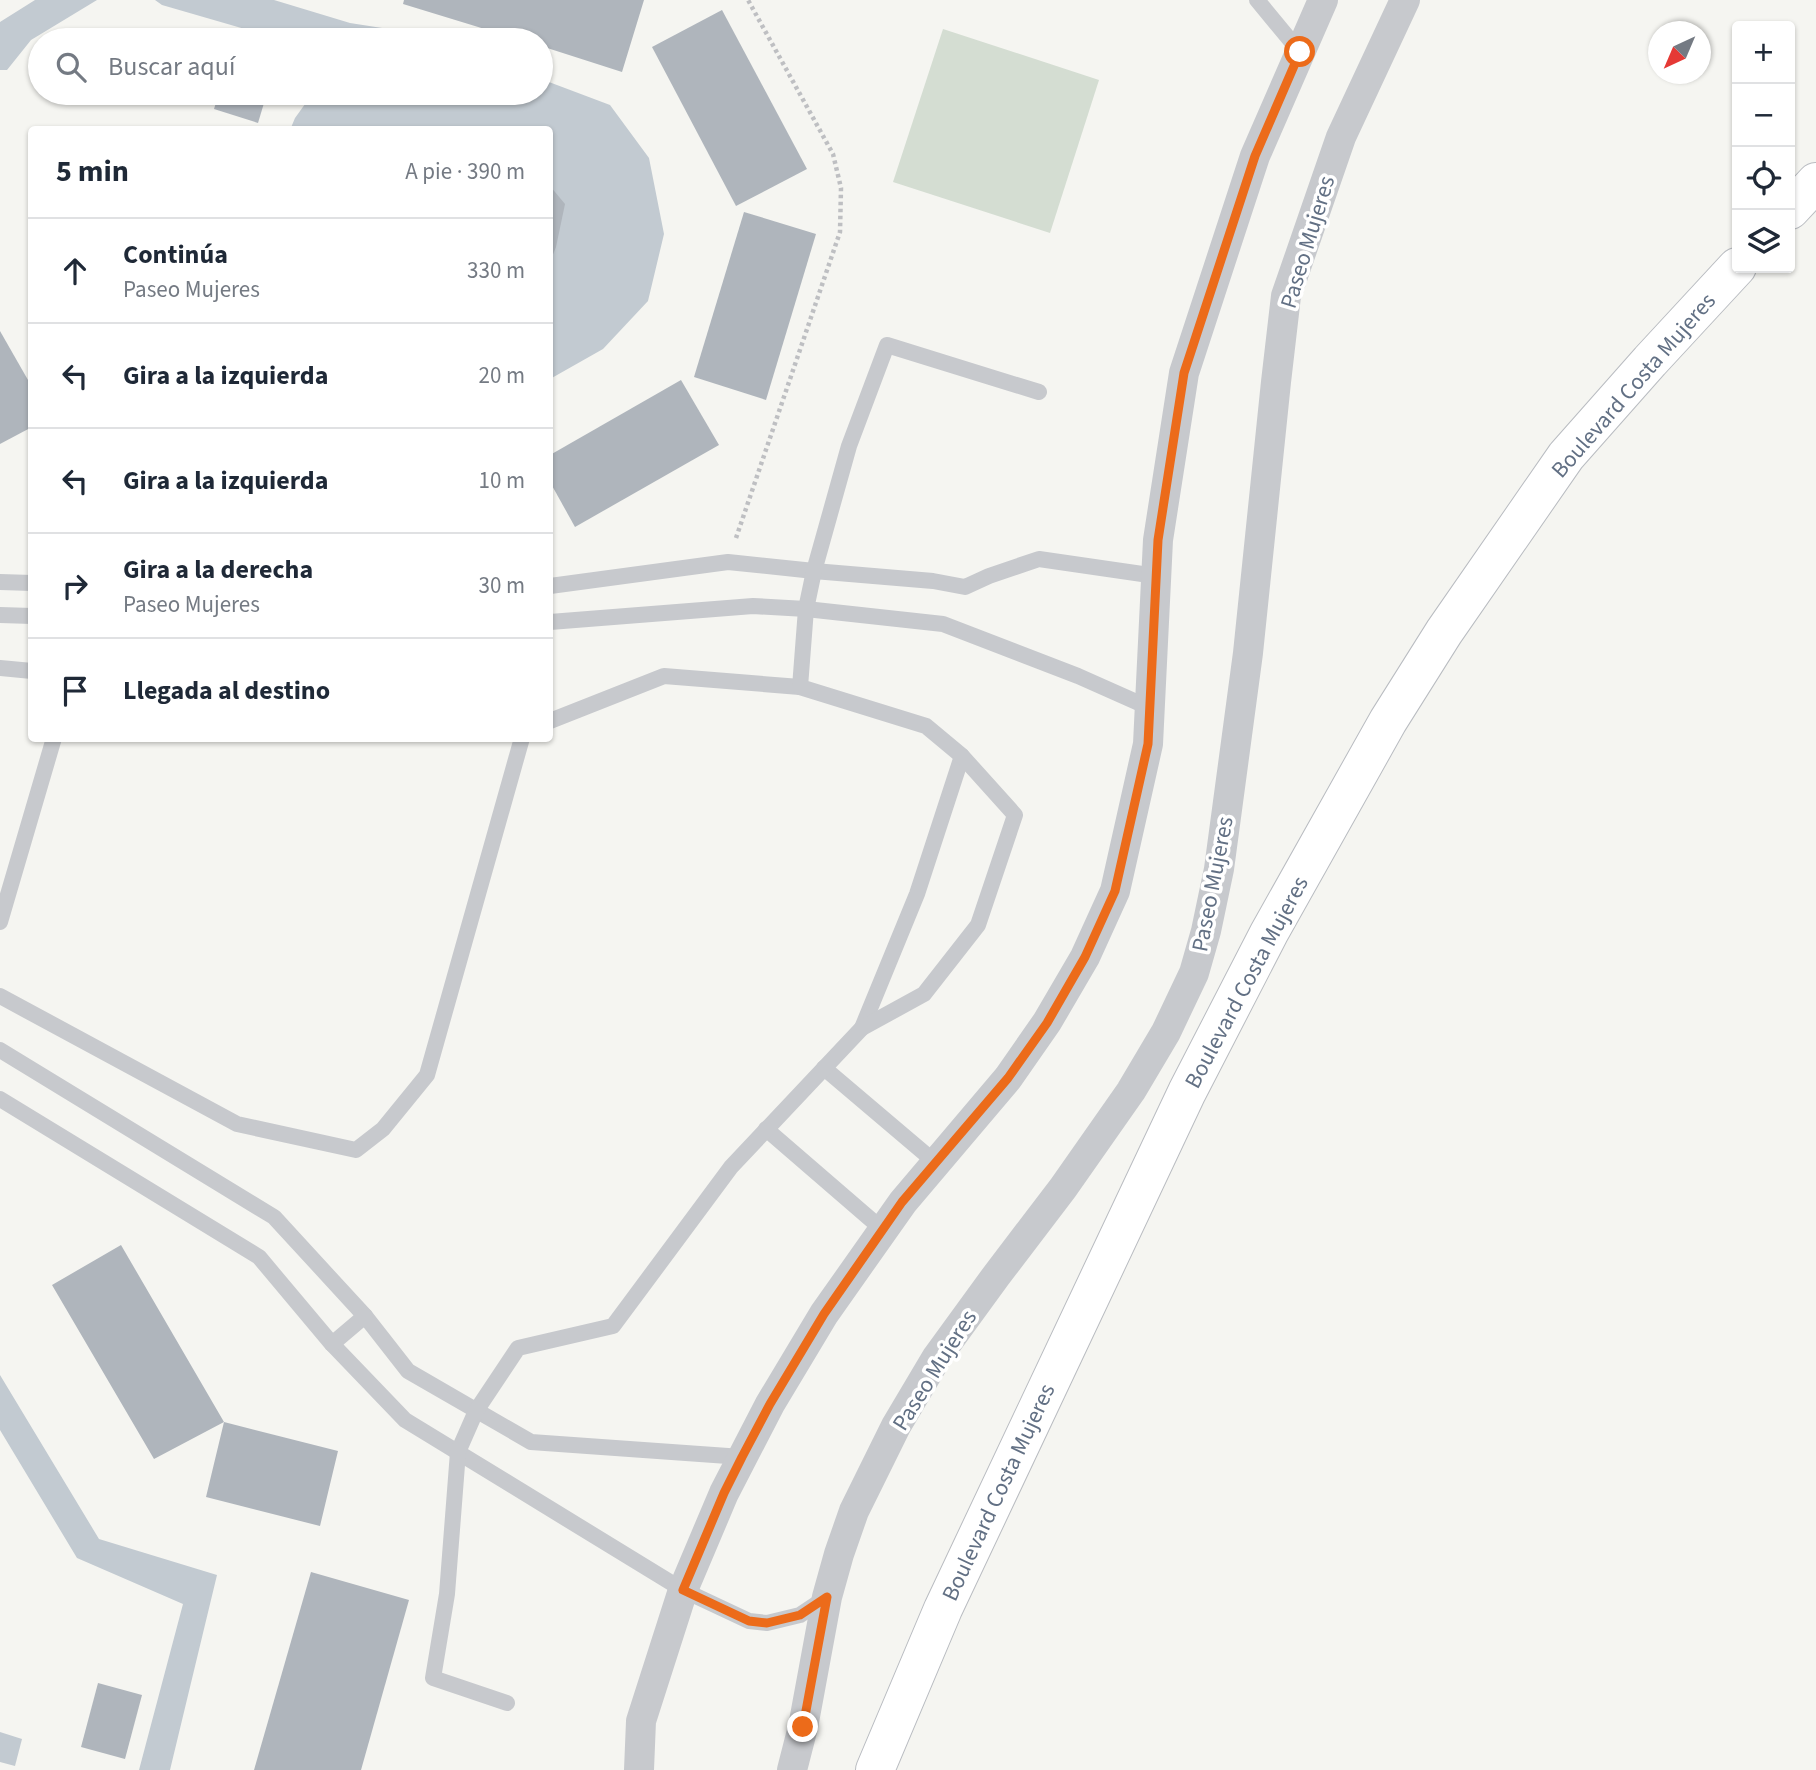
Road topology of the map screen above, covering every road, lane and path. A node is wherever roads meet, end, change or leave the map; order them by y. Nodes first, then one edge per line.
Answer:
1 (748, 0) edge
2 (1257, 0) edge
3 (1323, 0) edge
4 (1405, 0) edge
5 (1300, 52) junction
6 (1816, 182) edge
7 (1791, 210) edge
8 (1732, 272) edge
9 (1039, 392) dead end
10 (728, 562) junction
11 (814, 571) junction
12 (1156, 576) junction
13 (0, 582) edge
14 (28, 583) edge
15 (553, 586) edge
16 (806, 609) junction
17 (0, 615) edge
18 (28, 616) edge
19 (553, 622) edge
20 (0, 668) edge
21 (28, 671) edge
22 (800, 687) junction
23 (1150, 708) junction
24 (553, 720) edge
25 (53, 742) edge
26 (521, 742) edge
27 (962, 756) junction
28 (0, 922) edge
29 (0, 996) edge
30 (862, 1028) junction
31 (0, 1050) edge
32 (824, 1068) junction
33 (0, 1099) edge
34 (766, 1129) junction
35 (936, 1163) junction
36 (883, 1230) junction
37 (365, 1316) junction
38 (332, 1344) junction
39 (476, 1411) junction
40 (458, 1452) junction
41 (742, 1457) junction
42 (683, 1590) junction
43 (827, 1597) junction
44 (507, 1703) dead end
45 (639, 1770) edge
46 (792, 1770) edge
47 (875, 1770) edge

1 - 10 path
2 - 5 lane
3 - 5 street
4 - 43 street, Paseo Mujeres
5 - 12 street
6 - 7 main road
8 - 47 main road, Boulevard Costa Mujeres
9 - 11 lane
10 - 11 lane
10 - 15 lane
11 - 12 lane
11 - 16 lane
12 - 23 street
13 - 14 lane
16 - 19 lane
16 - 22 lane
16 - 23 lane
17 - 18 lane
20 - 21 lane
22 - 24 lane
22 - 27 lane
23 - 35 street
25 - 28 lane
26 - 29 lane
27 - 30 lane
27 - 30 lane
30 - 32 lane
31 - 37 lane
32 - 34 lane
32 - 35 lane
33 - 38 lane
34 - 36 lane
34 - 39 lane
35 - 36 street
36 - 41 street
37 - 38 lane
37 - 39 lane
38 - 40 lane
39 - 40 lane
39 - 41 lane
40 - 42 lane
40 - 44 lane
41 - 42 street
42 - 43 lane
42 - 45 street
43 - 46 street, Paseo Mujeres

